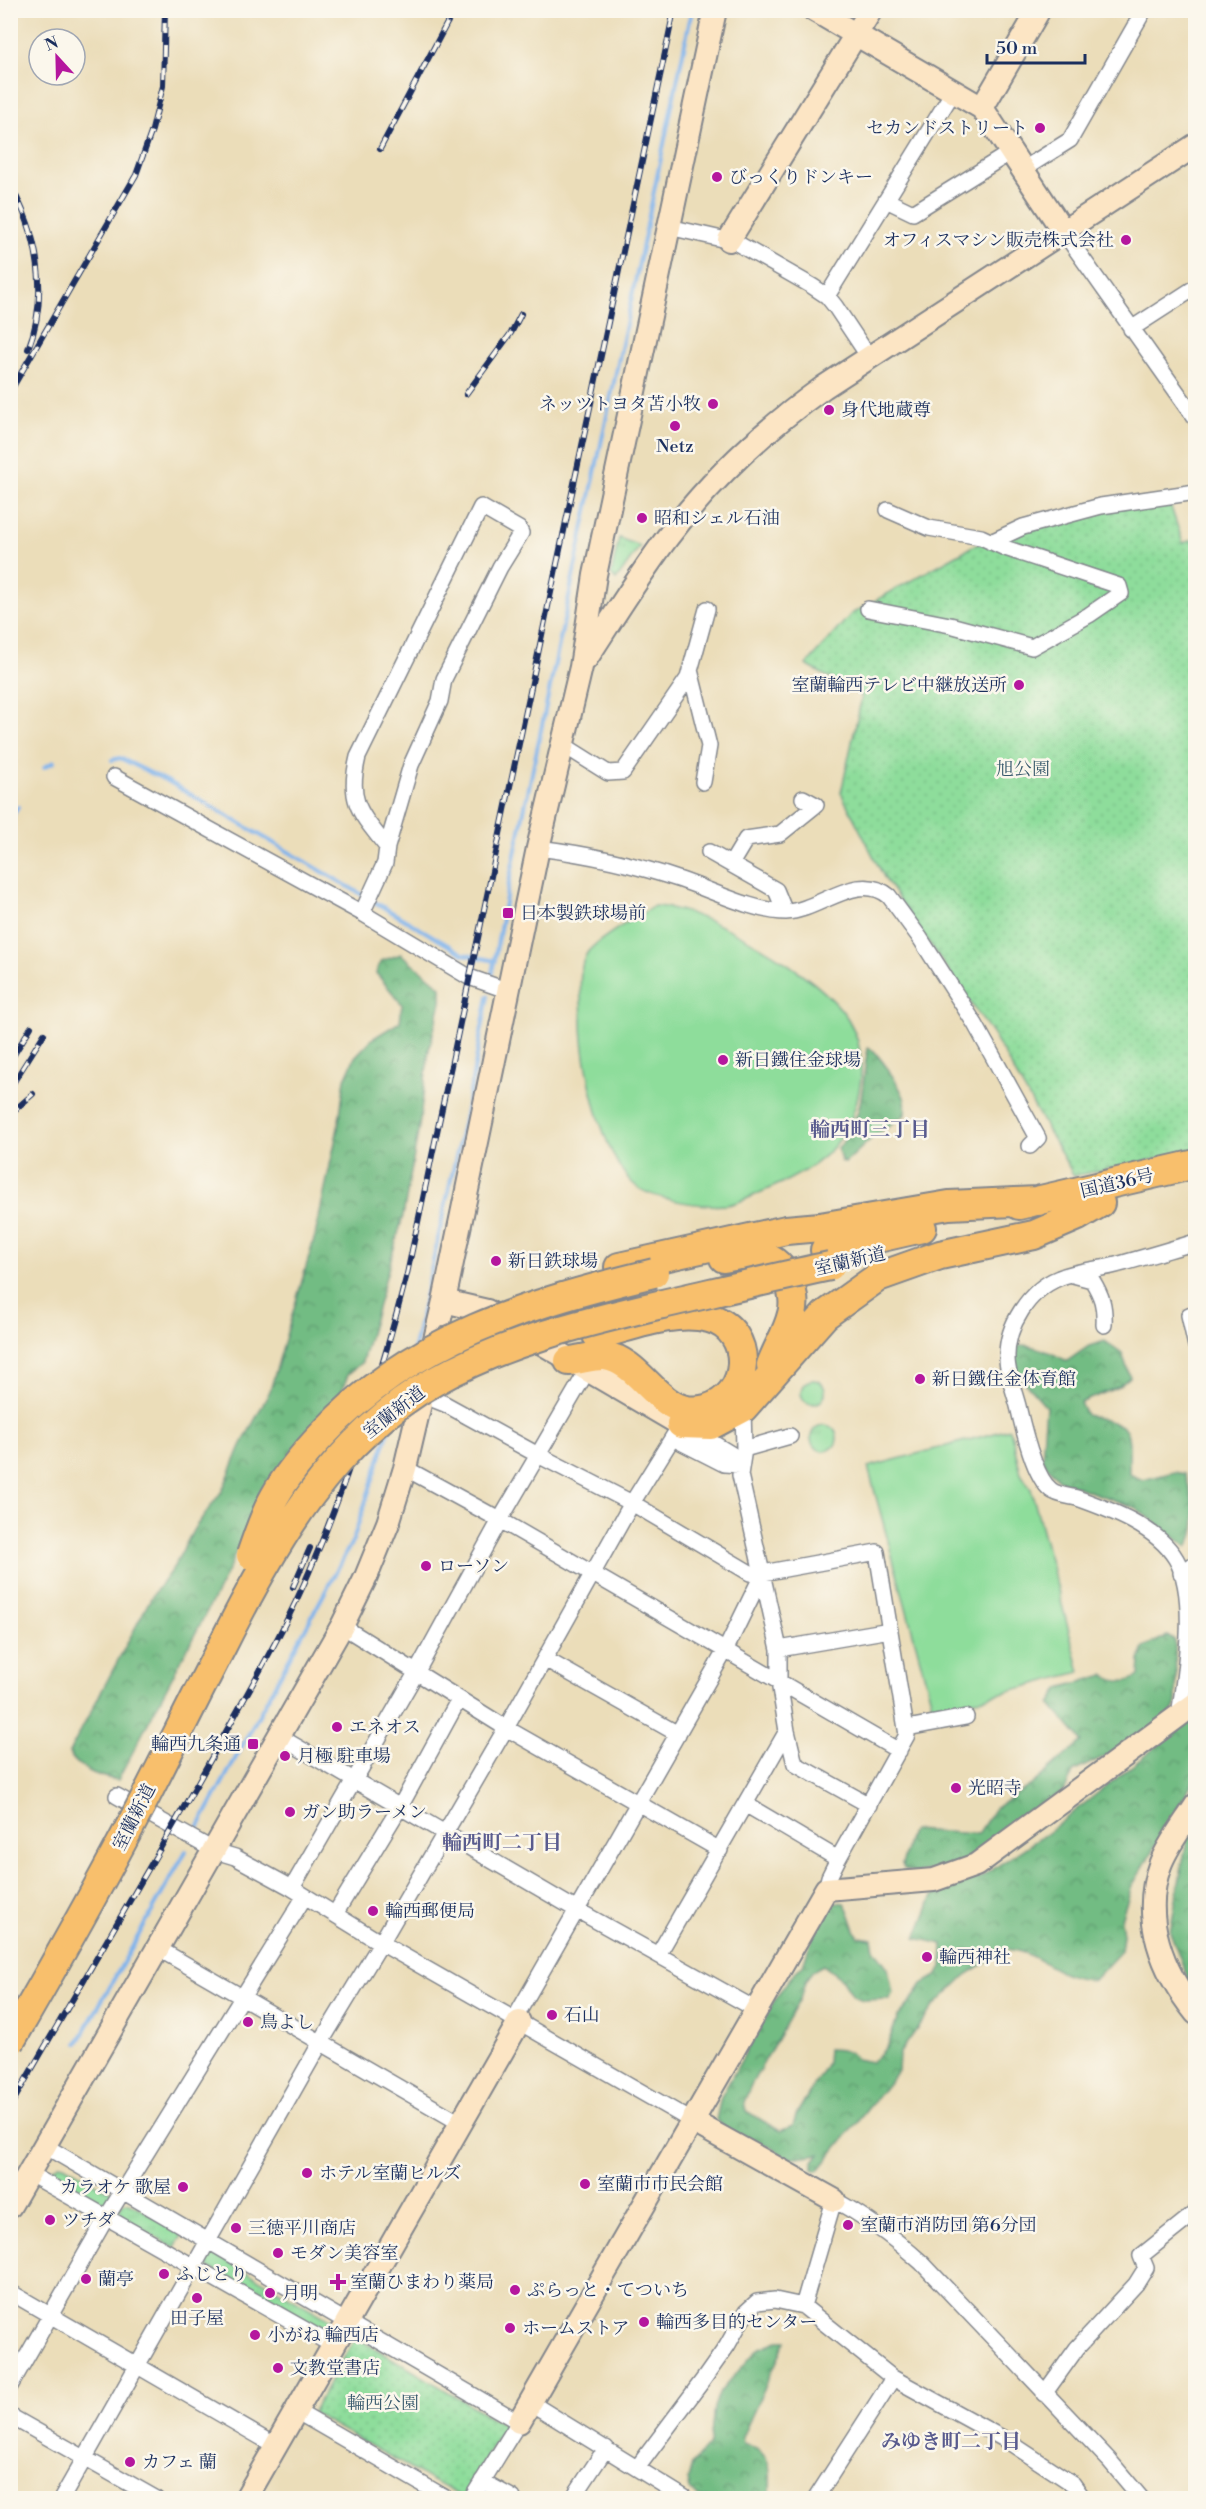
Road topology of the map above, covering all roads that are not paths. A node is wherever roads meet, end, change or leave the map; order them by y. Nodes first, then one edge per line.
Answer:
1 (715, 10) edge
2 (814, 10) edge
3 (871, 10) edge
4 (1039, 10) edge
5 (1144, 10) edge
6 (856, 34) junction
7 (953, 92) junction
8 (982, 108) junction
9 (1196, 144) edge
10 (1017, 161) junction
11 (886, 200) junction
12 (669, 227) junction
13 (1063, 231) junction
14 (729, 240) junction
15 (1196, 287) edge
16 (827, 296) junction
17 (1131, 329) junction
18 (869, 357) junction
19 (1194, 415) edge
20 (1196, 492) edge
21 (888, 510) dead end
22 (991, 542) junction
23 (707, 609) dead end
24 (868, 609) dead end
25 (581, 667) junction
26 (690, 670) junction
27 (562, 744) junction
28 (114, 777) dead end
29 (703, 782) dead end
30 (803, 798) dead end
31 (387, 847) junction
32 (538, 848) junction
33 (709, 852) dead end
34 (731, 864) junction
35 (367, 904) junction
36 (785, 912) junction
37 (509, 992) junction
38 (1030, 1146) dead end
39 (1196, 1164) edge
40 (1196, 1181) edge
41 (1038, 1201) joint
42 (1100, 1203) junction
43 (1196, 1242) edge
44 (825, 1248) junction
45 (1073, 1275) junction
46 (443, 1306) junction
47 (487, 1311) junction
48 (1196, 1313) edge
49 (1104, 1325) dead end
50 (1196, 1346) edge
51 (578, 1372) junction
52 (764, 1382) junction
53 (422, 1395) junction
54 (744, 1408) junction
55 (677, 1431) junction
56 (790, 1436) dead end
57 (538, 1455) junction
58 (742, 1457) junction
59 (405, 1468) junction
60 (632, 1503) junction
61 (296, 1514) junction
62 (500, 1520) junction
63 (251, 1555) junction
64 (1196, 1563) edge
65 (763, 1573) junction
66 (1181, 1573) junction
67 (593, 1574) junction
68 (342, 1626) junction
69 (890, 1630) junction
70 (779, 1649) junction
71 (725, 1651) junction
72 (545, 1659) junction
73 (416, 1673) junction
74 (779, 1682) junction
75 (459, 1699) junction
76 (1187, 1710) edge
77 (966, 1717) dead end
78 (506, 1728) junction
79 (908, 1728) junction
80 (786, 1731) junction
81 (678, 1734) junction
82 (280, 1737) junction
83 (899, 1750) junction
84 (354, 1780) junction
85 (117, 1796) dead end
86 (639, 1802) junction
87 (745, 1804) junction
88 (869, 1804) junction
89 (1196, 1804) edge
90 (400, 1807) junction
91 (445, 1833) junction
92 (720, 1850) junction
93 (215, 1851) junction
94 (838, 1859) junction
95 (292, 1888) junction
96 (826, 1889) junction
97 (305, 1896) junction
98 (577, 1910) junction
99 (335, 1914) junction
100 (381, 1943) junction
101 (159, 1949) junction
102 (658, 1955) junction
103 (243, 1997) junction
104 (10, 2010) edge
105 (757, 2010) junction
106 (1196, 2013) edge
107 (519, 2022) junction
108 (10, 2042) edge
109 (321, 2042) junction
110 (692, 2121) junction
111 (462, 2124) junction
112 (45, 2146) junction
113 (30, 2174) junction
114 (125, 2191) junction
115 (834, 2200) junction
116 (10, 2206) edge
117 (1196, 2212) edge
118 (106, 2218) junction
119 (208, 2241) junction
120 (194, 2266) junction
121 (10, 2292) edge
122 (804, 2306) junction
123 (51, 2315) junction
124 (348, 2320) junction
125 (333, 2346) junction
126 (137, 2367) junction
127 (893, 2378) junction
128 (10, 2386) edge
129 (1044, 2394) junction
130 (296, 2411) junction
131 (525, 2413) junction
132 (10, 2416) edge
133 (276, 2446) junction
134 (606, 2448) junction
135 (86, 2458) junction
136 (637, 2468) junction
137 (482, 2481) junction
138 (62, 2499) edge
139 (155, 2499) edge
140 (246, 2499) edge
141 (446, 2499) edge
142 (472, 2499) edge
143 (513, 2499) edge
144 (573, 2499) edge
145 (685, 2499) edge
146 (816, 2499) edge
147 (1083, 2499) edge
148 (1140, 2499) edge

1 - 12 street
2 - 6 street
3 - 6 street
4 - 8 street
5 - 10 street
6 - 7 street
6 - 14 street
7 - 8 street
7 - 11 street
8 - 10 street
9 - 13 street
10 - 11 street
10 - 13 street
11 - 16 street
12 - 14 street
12 - 25 street
13 - 17 street
13 - 18 street
14 - 16 street
15 - 17 street
16 - 18 street
17 - 19 street
18 - 25 street
20 - 22 street
21 - 22 street
22 - 24 street
23 - 26 street
25 - 27 street
26 - 27 street
26 - 29 street
27 - 32 street
28 - 35 street
30 - 34 street
31 - 31 street
31 - 35 street
32 - 36 street
32 - 37 street
33 - 34 street
34 - 36 street
35 - 37 street
36 - 38 street
37 - 46 street
39 - 41 highway, 国道36号
40 - 42 highway, 国道36号
41 - 44 highway, 室蘭新道
42 - 44 highway, 室蘭新道
42 - 52 highway
43 - 45 street
44 - 47 highway
44 - 61 highway, 室蘭新道, bridge
44 - 63 highway, 室蘭新道, bridge
45 - 49 street
45 - 66 street
46 - 47 street
46 - 51 street
46 - 53 street
47 - 51 street
48 - 50 street
51 - 55 street
51 - 57 street
51 - 61 highway, bridge
52 - 54 highway
52 - 63 highway, bridge
53 - 57 street
53 - 59 street
54 - 55 highway
54 - 58 street
55 - 58 street
55 - 60 street
56 - 58 street
57 - 60 street
57 - 62 street
58 - 65 street
59 - 62 street
59 - 68 street
60 - 65 street
60 - 67 street
61 - 108 highway, 室蘭新道, bridge
62 - 67 street
62 - 73 street
63 - 104 highway, 室蘭新道
64 - 66 street
65 - 69 street
65 - 70 street
65 - 71 street
66 - 76 street
67 - 71 street
67 - 72 street
68 - 73 street
68 - 82 street
69 - 70 street
69 - 79 street
70 - 74 street
71 - 74 street
71 - 81 street
72 - 78 street
72 - 81 street
73 - 75 street
73 - 84 street
74 - 80 street
74 - 83 street
75 - 78 street
75 - 90 street
76 - 96 street
77 - 79 street
78 - 86 street
78 - 91 street
79 - 83 street
80 - 87 street
80 - 88 street
81 - 86 street
82 - 84 street
82 - 93 street
83 - 88 street
84 - 90 street
84 - 95 street
85 - 93 street
86 - 92 street
86 - 98 street
87 - 92 street
87 - 94 street
88 - 94 street
89 - 106 street
90 - 91 street
90 - 99 street
91 - 98 street
91 - 100 street
92 - 102 street
93 - 95 street
93 - 101 street
94 - 96 street
95 - 97 street
96 - 105 street
97 - 99 street
97 - 103 street
98 - 102 street
98 - 107 street
99 - 100 street
100 - 107 street
100 - 109 street
101 - 103 street
101 - 112 street
102 - 105 street
103 - 109 street
103 - 114 street
105 - 110 street
107 - 110 street
107 - 111 street
109 - 111 street
109 - 119 street
110 - 115 street
110 - 131 street
111 - 124 street
112 - 113 street
112 - 114 street
113 - 116 street
113 - 118 street
114 - 118 street
114 - 119 street
115 - 122 street
115 - 129 street
117 - 129 street
118 - 120 street
118 - 123 street
119 - 120 street
119 - 124 street
120 - 125 street
120 - 126 street
121 - 123 street
122 - 127 street
122 - 136 street
123 - 126 street
123 - 128 street
124 - 125 street
124 - 131 street
125 - 130 street
126 - 133 street
126 - 135 street
127 - 146 street
127 - 147 street
129 - 148 street
130 - 133 street
130 - 141 street
131 - 134 street
131 - 137 street
132 - 135 street
133 - 140 street
134 - 136 street
134 - 144 street
135 - 138 street
135 - 139 street
136 - 145 street
137 - 142 street
137 - 143 street

